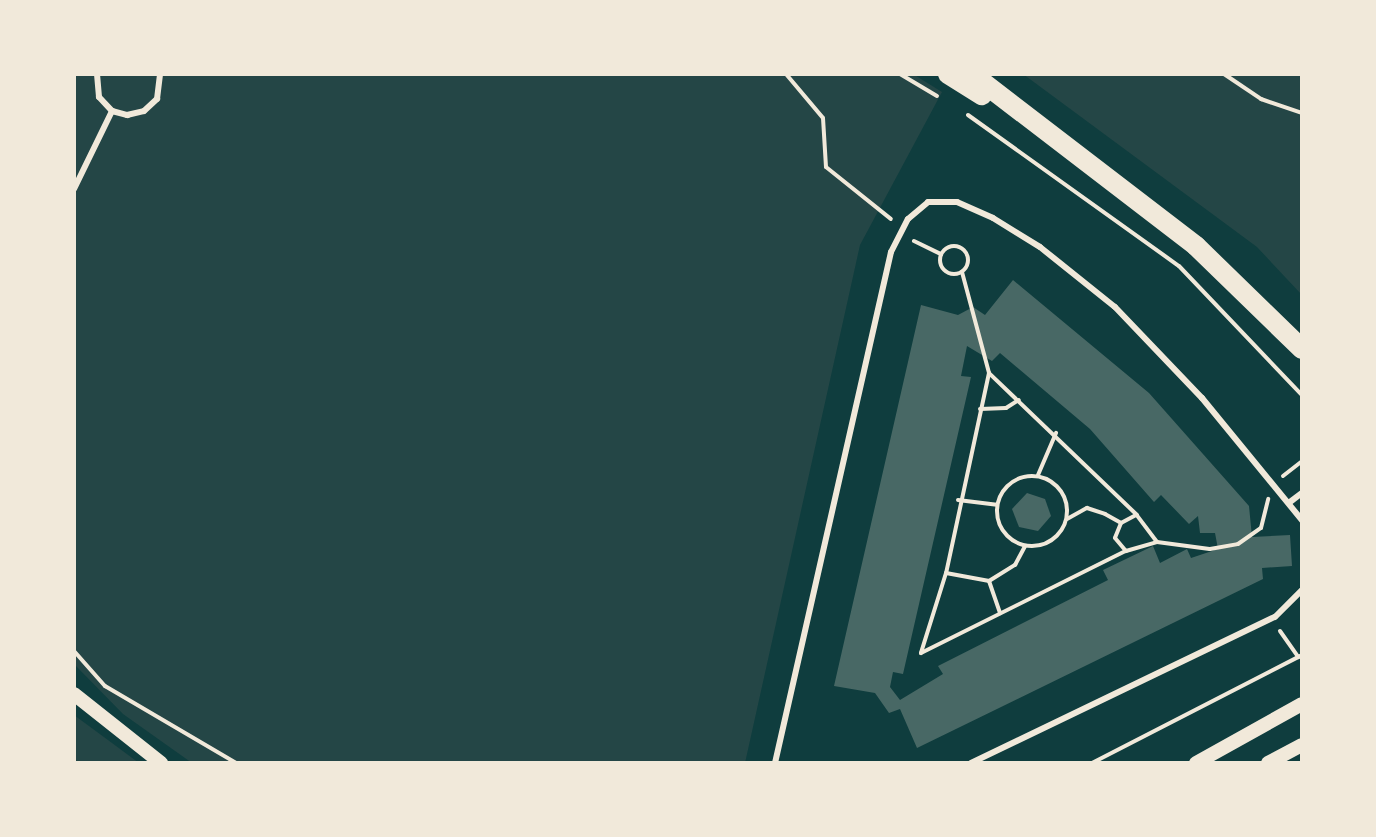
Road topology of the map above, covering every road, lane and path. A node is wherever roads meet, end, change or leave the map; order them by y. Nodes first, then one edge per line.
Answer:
1 (97, 74) edge
2 (160, 74) edge
3 (786, 74) edge
4 (900, 74) edge
5 (948, 74) edge
6 (972, 74) edge
7 (1224, 74) edge
8 (939, 98) dead end
9 (112, 111) junction
10 (965, 113) dead end
11 (1302, 113) edge
12 (1037, 128) junction
13 (74, 189) edge
14 (901, 229) junction
15 (941, 254) junction
16 (962, 272) junction
17 (1302, 349) edge
18 (989, 373) junction
19 (1302, 395) edge
20 (1019, 400) junction
21 (980, 409) junction
22 (1056, 433) junction
23 (1302, 461) edge
24 (1037, 476) junction
25 (1274, 483) junction
26 (1302, 493) edge
27 (958, 500) junction
28 (1290, 502) junction
29 (997, 505) junction
30 (1137, 515) junction
31 (1067, 519) junction
32 (1302, 520) edge
33 (1121, 523) junction
34 (1157, 542) junction
35 (1025, 546) junction
36 (1126, 551) junction
37 (946, 573) junction
38 (989, 581) junction
39 (1302, 590) edge
40 (1000, 613) junction
41 (1272, 619) junction
42 (74, 651) edge
43 (1300, 656) edge
44 (74, 694) edge
45 (1302, 704) edge
46 (1302, 745) edge
47 (161, 763) edge
48 (236, 763) edge
49 (775, 763) edge
50 (971, 763) edge
51 (1092, 763) edge
52 (1196, 763) edge
53 (1268, 763) edge

1 - 9 lane
2 - 9 lane
3 - 14 path
4 - 8 path
5 - 12 main road
6 - 12 main road
7 - 11 path
9 - 13 lane
10 - 19 path
12 - 17 main road
14 - 15 path
14 - 25 lane
14 - 49 lane
15 - 16 path
15 - 16 path
16 - 18 path
18 - 20 path
18 - 21 path
20 - 21 path
20 - 22 path
21 - 27 path
22 - 24 path
22 - 30 path
23 - 25 path
24 - 29 path
24 - 31 path
25 - 28 lane
25 - 34 path
26 - 28 lane
27 - 29 path
27 - 37 path
28 - 32 lane
29 - 35 path
30 - 33 path
30 - 34 path
31 - 33 path
31 - 35 path
33 - 36 path
34 - 36 path
35 - 38 path
36 - 40 path
37 - 38 path
37 - 40 path
38 - 40 path
39 - 41 lane
41 - 43 path
41 - 50 lane
42 - 48 path
43 - 51 path
44 - 47 street
45 - 52 street
46 - 53 street

